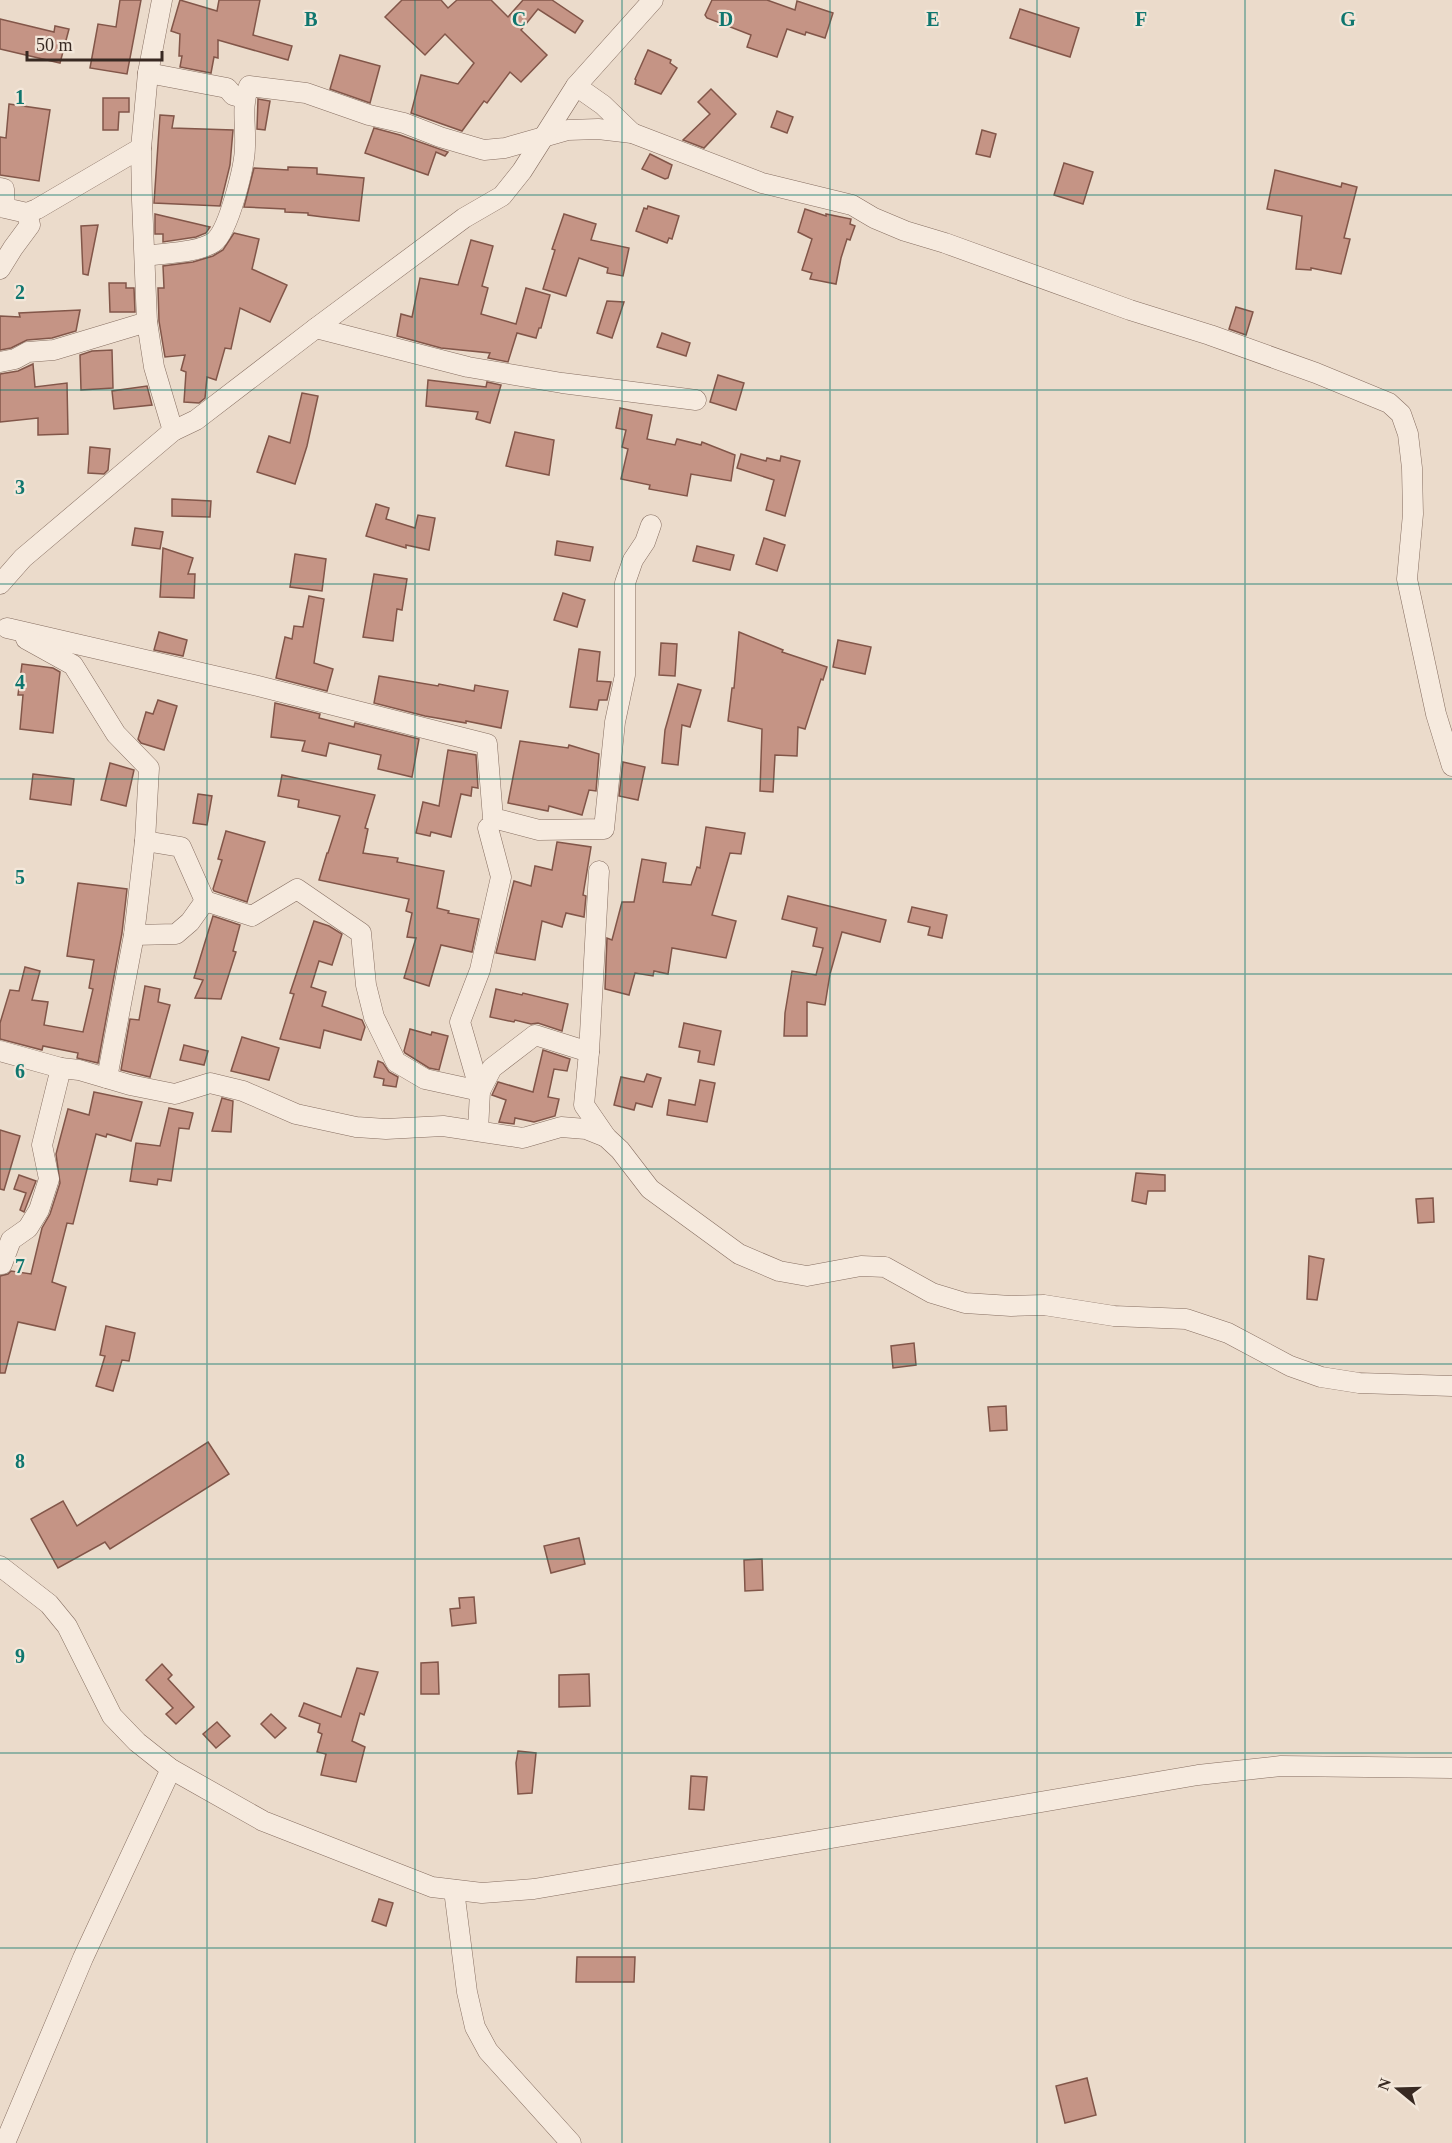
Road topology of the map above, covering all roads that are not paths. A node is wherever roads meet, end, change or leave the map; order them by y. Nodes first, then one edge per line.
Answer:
1 (162, 0) edge
2 (653, 0) edge
3 (148, 73) junction
4 (576, 86) junction
5 (244, 98) junction
6 (632, 134) junction
7 (541, 139) junction
8 (141, 148) junction
9 (0, 188) edge
10 (27, 213) junction
11 (146, 256) junction
12 (0, 269) edge
13 (147, 322) junction
14 (316, 328) junction
15 (0, 362) edge
16 (696, 400) dead end
17 (173, 430) junction
18 (651, 525) dead end
19 (0, 584) edge
20 (3, 626) edge
21 (1452, 766) edge
22 (488, 828) dead end
23 (145, 841) junction
24 (599, 871) dead end
25 (205, 901) junction
26 (134, 935) junction
27 (0, 1051) edge
28 (589, 1052) junction
29 (61, 1068) junction
30 (107, 1078) junction
31 (480, 1091) junction
32 (478, 1131) junction
33 (606, 1137) junction
34 (0, 1264) edge
35 (1452, 1386) edge
36 (0, 1566) edge
37 (171, 1770) junction
38 (1446, 1770) edge
39 (454, 1890) junction
40 (5, 2143) edge
41 (571, 2143) edge

1 - 3 street
2 - 4 street
3 - 5 street
3 - 8 street
4 - 6 street
4 - 7 street
5 - 7 street
5 - 11 street
6 - 7 street
6 - 21 street
7 - 14 street
8 - 10 street
8 - 11 street
9 - 10 street
10 - 12 street
11 - 13 street
13 - 15 street
13 - 17 street
14 - 16 street
14 - 17 street
17 - 19 street
18 - 20 street
20 - 23 street
22 - 31 street
23 - 25 street
23 - 26 street
24 - 28 street
25 - 26 street
25 - 31 street
26 - 30 street
27 - 29 street
28 - 31 street
28 - 33 street
29 - 30 street
29 - 34 street
30 - 32 street
31 - 32 street
32 - 33 street
33 - 35 street
36 - 37 street
37 - 39 street
37 - 40 street
38 - 39 street
39 - 41 street

